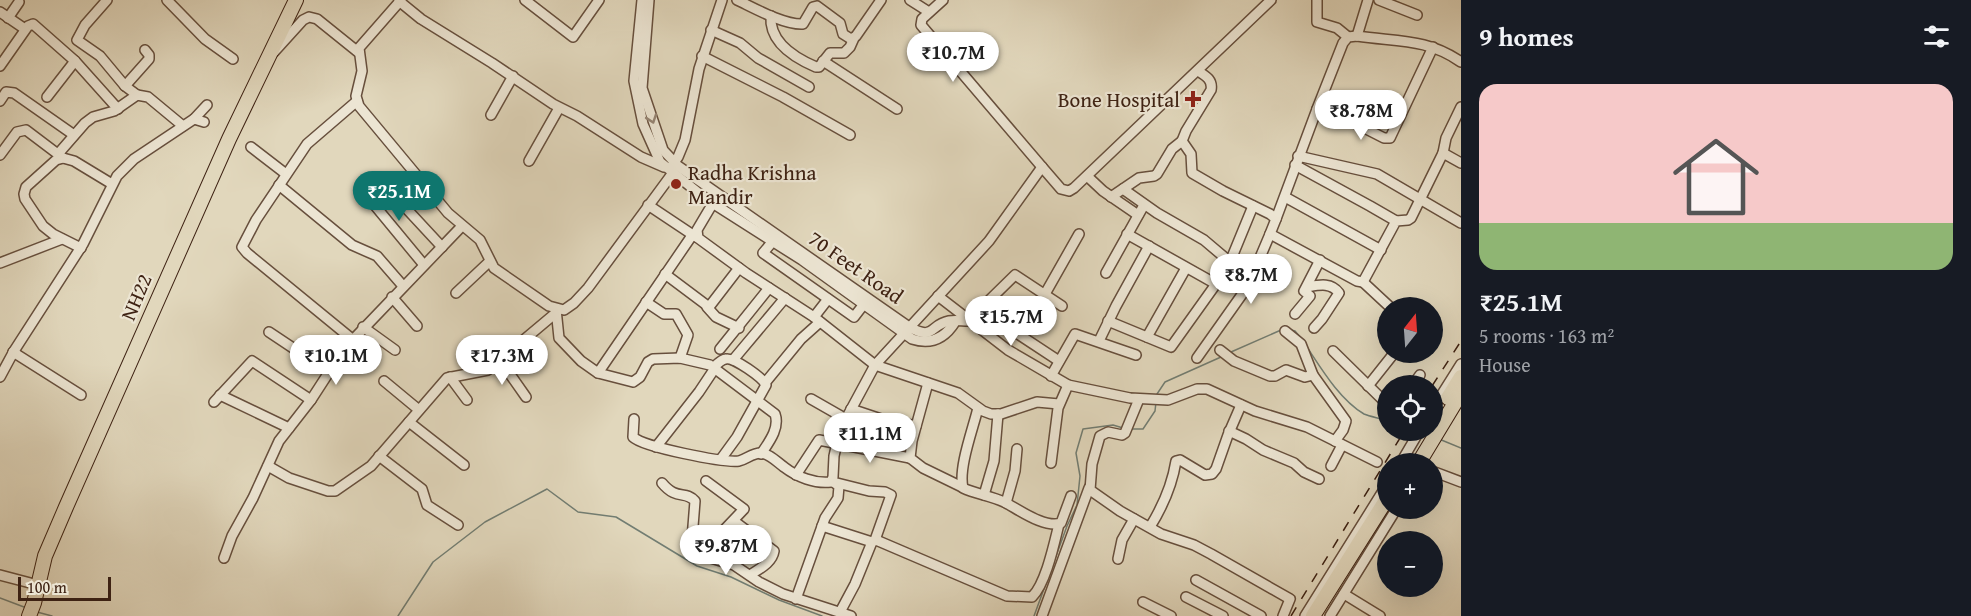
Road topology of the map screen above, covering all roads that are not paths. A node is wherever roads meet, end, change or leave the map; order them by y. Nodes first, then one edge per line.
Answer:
1 (107, 0) edge
2 (167, 0) edge
3 (296, 0) edge
4 (525, 0) edge
5 (599, 0) edge
6 (642, 0) edge
7 (649, 0) edge
8 (722, 0) edge
9 (737, 0) edge
10 (881, 0) edge
11 (910, 0) edge
12 (943, 0) edge
13 (1271, 0) edge
14 (1317, 0) edge
15 (1368, 0) edge
16 (1378, 0) edge
17 (400, 1) edge
18 (19, 2) dead end
19 (929, 12) junction
20 (4, 15) edge
21 (1417, 15) dead end
22 (771, 16) junction
23 (25, 29) junction
24 (711, 30) junction
25 (1352, 37) junction
26 (854, 38) junction
27 (1433, 47) junction
28 (145, 50) dead end
29 (358, 52) junction
30 (702, 56) junction
31 (233, 59) dead end
32 (266, 60) junction
33 (75, 61) junction
34 (823, 61) junction
35 (1461, 62) edge
36 (0, 66) edge
37 (1198, 71) junction
38 (513, 76) junction
39 (638, 78) junction
40 (125, 86) junction
41 (809, 87) dead end
42 (137, 96) junction
43 (47, 97) dead end
44 (357, 101) junction
45 (0, 102) edge
46 (207, 105) dead end
47 (1461, 107) edge
48 (559, 108) junction
49 (118, 109) junction
50 (897, 109) dead end
51 (1317, 109) junction
52 (490, 115) dead end
53 (183, 126) junction
54 (74, 135) junction
55 (850, 135) dead end
56 (1182, 141) junction
57 (251, 147) dead end
58 (1443, 153) junction
59 (0, 155) edge
60 (60, 156) junction
61 (529, 161) dead end
62 (1297, 161) junction
63 (1461, 163) edge
64 (1042, 166) junction
65 (670, 169) junction
66 (286, 174) junction
67 (1087, 176) junction
68 (378, 178) dead end
69 (112, 184) junction
70 (279, 185) junction
71 (1123, 189) junction
72 (367, 196) dead end
73 (1111, 197) junction
74 (1285, 197) junction
75 (1421, 198) junction
76 (713, 203) junction
77 (648, 205) junction
78 (1144, 205) junction
79 (1253, 206) junction
80 (1138, 215) junction
81 (1276, 219) junction
82 (1396, 221) junction
83 (1461, 223) edge
84 (462, 226) junction
85 (1078, 234) dead end
86 (1127, 234) junction
87 (1270, 234) junction
88 (695, 236) junction
89 (62, 238) junction
90 (773, 241) junction
91 (1149, 246) junction
92 (442, 247) junction
93 (81, 248) junction
94 (1381, 250) junction
95 (1320, 260) junction
96 (490, 261) junction
97 (1230, 261) junction
98 (0, 263) edge
99 (424, 265) junction
100 (1185, 267) junction
101 (739, 268) junction
102 (1106, 273) dead end
103 (665, 274) junction
104 (1363, 282) junction
105 (1216, 284) junction
106 (403, 286) junction
107 (1307, 286) junction
108 (769, 288) junction
109 (456, 293) dead end
110 (1045, 294) junction
111 (938, 296) junction
112 (392, 297) junction
113 (1379, 297) edge
114 (784, 298) junction
115 (828, 299) junction
116 (646, 302) junction
117 (864, 304) junction
118 (1062, 306) dead end
119 (707, 307) junction
120 (980, 309) junction
121 (556, 311) junction
122 (1295, 314) dead end
123 (817, 319) junction
124 (968, 321) junction
125 (1108, 321) junction
126 (417, 326) dead end
127 (363, 327) junction
128 (1314, 327) dead end
129 (739, 328) junction
130 (907, 330) junction
131 (1285, 331) dead end
132 (269, 332) dead end
133 (1148, 337) junction
134 (352, 339) junction
135 (1099, 341) junction
136 (720, 349) dead end
137 (395, 350) dead end
138 (1334, 351) dead end
139 (13, 352) junction
140 (1224, 353) dead end
141 (1136, 355) dead end
142 (680, 358) junction
143 (1197, 358) dead end
144 (501, 360) junction
145 (733, 360) junction
146 (1059, 361) junction
147 (1386, 363) edge
148 (1461, 364) edge
149 (875, 365) junction
150 (714, 367) junction
151 (328, 372) junction
152 (598, 373) junction
153 (0, 376) edge
154 (1051, 376) junction
155 (1318, 376) junction
156 (450, 377) junction
157 (1461, 377) edge
158 (384, 381) dead end
159 (765, 382) junction
160 (928, 383) junction
161 (0, 384) edge
162 (1068, 385) junction
163 (1368, 386) junction
164 (1443, 393) edge
165 (1461, 393) edge
166 (81, 395) dead end
167 (1377, 395) edge
168 (526, 397) dead end
169 (758, 399) junction
170 (810, 399) dead end
171 (1138, 399) junction
172 (311, 400) junction
173 (467, 400) dead end
174 (1059, 404) junction
175 (1241, 405) junction
176 (1461, 405) edge
177 (1443, 406) edge
178 (978, 408) junction
179 (851, 409) junction
180 (419, 410) junction
181 (998, 414) junction
182 (634, 419) dead end
183 (846, 419) junction
184 (409, 422) junction
185 (916, 426) junction
186 (289, 428) junction
187 (1229, 431) junction
188 (1338, 443) junction
189 (836, 444) junction
190 (656, 447) junction
191 (1017, 449) dead end
192 (1425, 453) edge
193 (1432, 453) edge
194 (762, 454) junction
195 (379, 456) junction
196 (910, 458) junction
197 (721, 459) junction
198 (1377, 462) dead end
199 (1051, 463) dead end
200 (464, 465) dead end
201 (268, 466) junction
202 (1330, 466) dead end
203 (796, 475) junction
204 (1443, 475) edge
205 (1319, 479) dead end
206 (706, 482) dead end
207 (834, 482) junction
208 (1461, 482) edge
209 (662, 483) dead end
210 (962, 487) junction
211 (1089, 488) junction
212 (984, 495) junction
213 (1071, 496) dead end
214 (1377, 501) edge
215 (1006, 503) junction
216 (1377, 514) edge
217 (1134, 519) junction
218 (1383, 519) edge
219 (1390, 519) edge
220 (734, 521) junction
221 (1059, 524) junction
222 (458, 525) dead end
223 (822, 526) junction
224 (1150, 527) junction
225 (725, 529) dead end
226 (873, 541) junction
227 (224, 558) dead end
228 (1118, 559) dead end
229 (0, 575) edge
230 (750, 575) junction
231 (1196, 580) dead end
232 (38, 585) junction
233 (1344, 594) junction
234 (1186, 597) dead end
235 (796, 599) junction
236 (1143, 602) dead end
237 (32, 610) edge
238 (840, 612) junction
239 (851, 616) edge
240 (1042, 616) edge
241 (1171, 616) edge
242 (1223, 616) edge
243 (1261, 616) edge
244 (1283, 616) edge
245 (1305, 616) edge
246 (1313, 616) edge
247 (1323, 616) edge
248 (1330, 616) edge
249 (1380, 616) edge

1 - 40 street
2 - 31 street
3 - 32 highway, NH22
4 - 5 street
6 - 39 street, 70 Feet Road
7 - 39 street, 70 Feet Road
8 - 24 street
9 - 22 street
10 - 26 street
11 - 19 street
12 - 19 street
13 - 37 street
14 - 25 street
15 - 25 street
16 - 21 street
17 - 29 street
17 - 38 street
18 - 20 street
19 - 64 street
20 - 23 street
22 - 26 street
22 - 34 street
23 - 33 street
23 - 36 street
24 - 30 street
24 - 41 street
25 - 27 street
25 - 51 street
26 - 34 street
27 - 35 street
27 - 51 street
28 - 40 street
29 - 32 street
29 - 44 street
30 - 55 street
30 - 65 street
32 - 232 highway, NH22
33 - 43 street
33 - 49 street
34 - 50 street
37 - 56 street
37 - 67 street
38 - 48 street
38 - 52 street
39 - 65 street, 70 Feet Road
40 - 42 street
42 - 49 street
42 - 53 street
44 - 66 street
44 - 84 street
45 - 54 street
46 - 53 street
47 - 58 street
48 - 61 street
48 - 65 street
49 - 54 street
51 - 62 street
53 - 69 street
54 - 60 street
56 - 71 street
56 - 79 street
57 - 66 street
58 - 63 street
58 - 75 street
59 - 60 street
60 - 69 street
60 - 89 street
62 - 74 street
62 - 75 street
62 - 82 street
64 - 67 street
64 - 111 street
65 - 76 street, 70 Feet Road
65 - 77 street
65 - 130 street, 70 Feet Road
66 - 70 street
67 - 73 street
68 - 92 street
69 - 93 street
70 - 106 street
70 - 134 street
71 - 73 street
71 - 78 street
72 - 99 street
73 - 80 street
74 - 81 street
74 - 94 street
75 - 82 street
75 - 83 street
76 - 88 street
76 - 90 street, 70 Feet Road
77 - 88 street
77 - 121 street
78 - 80 street
78 - 97 street
79 - 81 street
79 - 97 street
80 - 86 street
81 - 87 street
82 - 94 street
84 - 92 street
84 - 96 street
85 - 110 street
86 - 91 street
86 - 102 street
87 - 95 street
87 - 143 street
88 - 101 street
88 - 103 street
89 - 93 street
89 - 98 street
90 - 115 street
90 - 117 street, 70 Feet Road
91 - 100 street
91 - 125 street
92 - 99 street
93 - 139 street
94 - 104 street
95 - 104 street
95 - 107 street
96 - 109 street
96 - 121 street
97 - 105 street
99 - 106 street
100 - 105 street
100 - 133 street
101 - 108 street
101 - 119 street
103 - 116 street
103 - 119 street
104 - 113 street
105 - 133 street
106 - 112 street
107 - 122 street
107 - 128 street
108 - 114 street
108 - 129 street
110 - 118 street
110 - 120 street
111 - 124 street
111 - 130 street
112 - 126 street
112 - 127 street
114 - 123 street
114 - 145 street
115 - 117 street
115 - 123 street
116 - 142 street
116 - 152 street
117 - 130 street, 70 Feet Road
119 - 129 street
120 - 124 street
120 - 146 street
121 - 144 street
121 - 152 street
123 - 149 street
123 - 159 street
124 - 130 street, 70 Feet Road
124 - 154 street
125 - 133 street
125 - 135 street
127 - 134 street
127 - 137 street
129 - 136 street
130 - 149 street
131 - 155 street
132 - 151 street
134 - 151 street
135 - 141 street
135 - 146 street
138 - 163 street
139 - 153 street
139 - 161 street
139 - 166 street
140 - 155 street
142 - 150 street
142 - 152 street
144 - 156 street
144 - 168 street
145 - 150 street
145 - 159 street
146 - 154 street
147 - 163 street
148 - 164 street
149 - 160 street
149 - 179 street
150 - 169 street
150 - 190 street
151 - 172 street
154 - 162 street
155 - 188 street
156 - 173 street
156 - 180 street
157 - 177 highway
158 - 180 street
159 - 169 street
160 - 178 street
160 - 185 street
162 - 171 street
162 - 174 street
163 - 167 street
165 - 192 highway
169 - 194 street
169 - 197 street
170 - 183 street
171 - 175 street
171 - 211 street
172 - 186 street
172 - 186 street
174 - 181 street
174 - 199 street
175 - 187 street
175 - 188 street
176 - 193 street
178 - 181 street
178 - 210 street
179 - 183 street
179 - 185 street
180 - 184 street
181 - 212 street
182 - 190 street
183 - 189 street
184 - 195 street
184 - 200 street
185 - 196 street
186 - 201 street
187 - 205 street
187 - 224 street
188 - 198 street
188 - 202 street
189 - 196 street
189 - 203 street
189 - 207 street
190 - 197 street
191 - 215 street
194 - 197 street
194 - 203 street
195 - 201 street
195 - 222 street
196 - 210 street
201 - 227 street
203 - 207 street
204 - 208 street
206 - 220 street
207 - 223 street
207 - 226 street
209 - 230 street
210 - 212 street
211 - 217 street
211 - 240 street
212 - 215 street
213 - 221 street
214 - 245 street
215 - 221 street
216 - 246 highway
217 - 224 street
217 - 228 street
218 - 247 highway
219 - 233 street
220 - 225 street
220 - 230 street
221 - 226 street
223 - 226 street
223 - 235 street
224 - 244 street
226 - 238 street
229 - 232 street
230 - 235 street
231 - 243 street
232 - 237 highway, NH22
233 - 248 street
233 - 249 street
234 - 242 street
235 - 238 street
236 - 241 street
238 - 239 street

